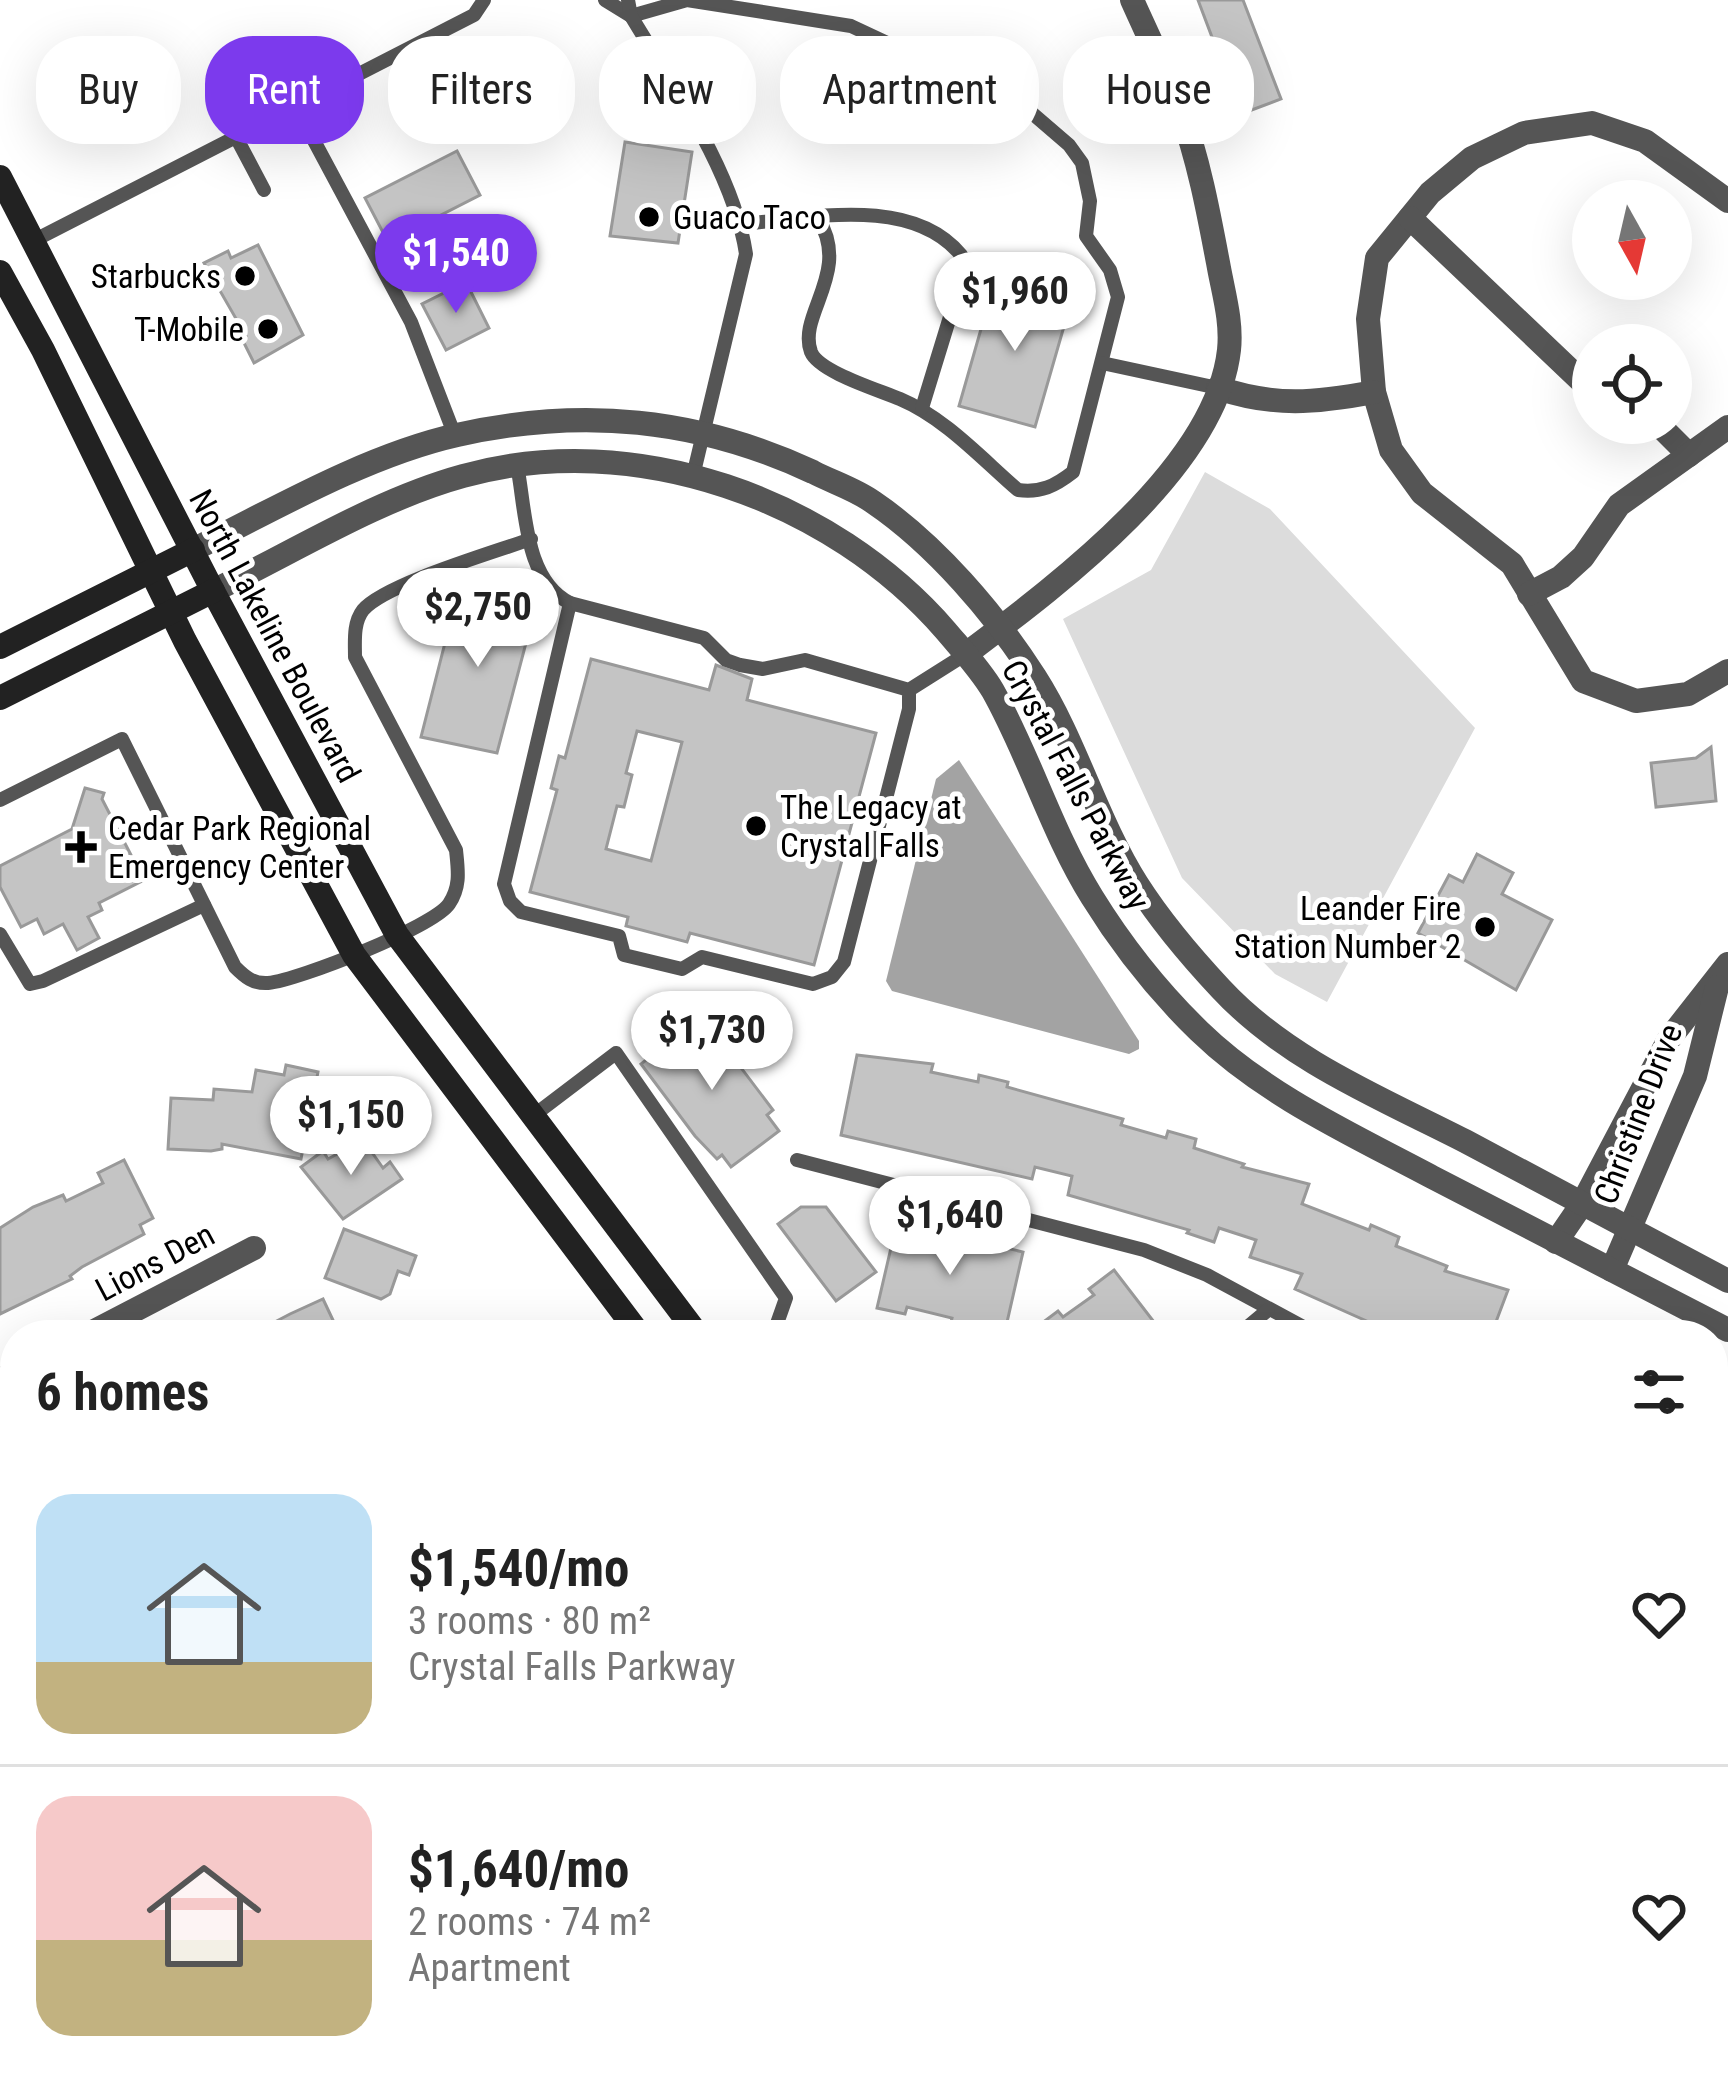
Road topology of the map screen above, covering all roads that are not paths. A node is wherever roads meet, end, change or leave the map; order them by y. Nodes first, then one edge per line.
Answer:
1 (484, 0) edge
2 (604, 0) edge
3 (628, 0) edge
4 (1132, 0) edge
5 (631, 16) junction
6 (364, 71) edge
7 (222, 144) edge
8 (240, 144) edge
9 (316, 144) edge
10 (0, 177) edge
11 (264, 190) dead end
12 (1728, 201) edge
13 (818, 218) junction
14 (1410, 218) junction
15 (742, 224) junction
16 (33, 241) junction
17 (0, 272) edge
18 (1102, 363) junction
19 (1572, 372) edge
20 (1218, 388) junction
21 (1374, 392) junction
22 (922, 408) junction
23 (1728, 427) edge
24 (704, 431) junction
25 (455, 436) junction
26 (1678, 444) edge
27 (1689, 455) junction
28 (517, 465) junction
29 (693, 476) junction
30 (531, 538) junction
31 (193, 550) junction
32 (152, 571) junction
33 (213, 591) junction
34 (1529, 594) junction
35 (570, 603) junction
36 (170, 610) junction
37 (1001, 627) junction
38 (0, 647) edge
39 (966, 654) junction
40 (1728, 671) edge
41 (909, 690) junction
42 (0, 698) edge
43 (0, 800) edge
44 (203, 904) junction
45 (0, 934) edge
46 (397, 935) junction
47 (354, 955) junction
48 (1725, 975) edge
49 (533, 1116) junction
50 (797, 1160) dead end
51 (1582, 1204) junction
52 (1630, 1230) junction
53 (1556, 1242) junction
54 (254, 1248) dead end
55 (1612, 1270) junction
56 (1728, 1281) edge
57 (1268, 1310) junction
58 (116, 1320) edge
59 (629, 1320) edge
60 (687, 1320) edge
61 (778, 1320) edge
62 (1256, 1320) edge
63 (1288, 1320) edge
64 (1709, 1320) edge

1 - 6 lane
2 - 5 lane
3 - 5 lane
4 - 20 street
5 - 15 lane
5 - 18 lane
7 - 16 lane
8 - 11 lane
9 - 25 lane
10 - 16 main road, North Lakeline Boulevard
12 - 14 street
13 - 15 lane
13 - 22 lane
13 - 22 lane
14 - 19 street
14 - 21 street
15 - 24 lane
16 - 31 main road, North Lakeline Boulevard
17 - 32 main road
18 - 20 lane
18 - 22 lane
20 - 21 street
20 - 37 street
21 - 34 street
23 - 27 street
24 - 25 street, Crystal Falls Parkway
24 - 29 lane
24 - 37 street, Crystal Falls Parkway
25 - 31 street, Crystal Falls Parkway
26 - 27 street
27 - 34 street
28 - 29 street, Crystal Falls Parkway
28 - 30 lane
28 - 33 street, Crystal Falls Parkway
29 - 39 street, Crystal Falls Parkway
30 - 35 lane
30 - 46 lane
31 - 32 main road, Crystal Falls Parkway
31 - 33 main road, North Lakeline Boulevard
32 - 36 main road
32 - 38 main road, Crystal Falls Parkway
33 - 36 main road, Crystal Falls Parkway
33 - 46 main road, North Lakeline Boulevard
34 - 40 street
35 - 41 lane
35 - 41 lane
36 - 42 main road, Crystal Falls Parkway
36 - 47 main road
37 - 39 street
37 - 51 street, Crystal Falls Parkway
39 - 41 lane
39 - 53 street, Crystal Falls Parkway
43 - 44 lane
44 - 45 lane
44 - 47 lane
46 - 47 lane
46 - 49 main road, North Lakeline Boulevard
47 - 59 main road
48 - 51 street, Christine Drive
48 - 52 street, Christine Drive
49 - 60 main road, North Lakeline Boulevard
49 - 61 lane
50 - 57 lane
51 - 52 street, Crystal Falls Parkway
51 - 53 street, Christine Drive
52 - 55 street, Christine Drive
52 - 56 street, Crystal Falls Parkway
53 - 55 street, Crystal Falls Parkway
54 - 58 street, Lions Den
55 - 64 street, Crystal Falls Parkway
57 - 62 lane
57 - 63 lane

